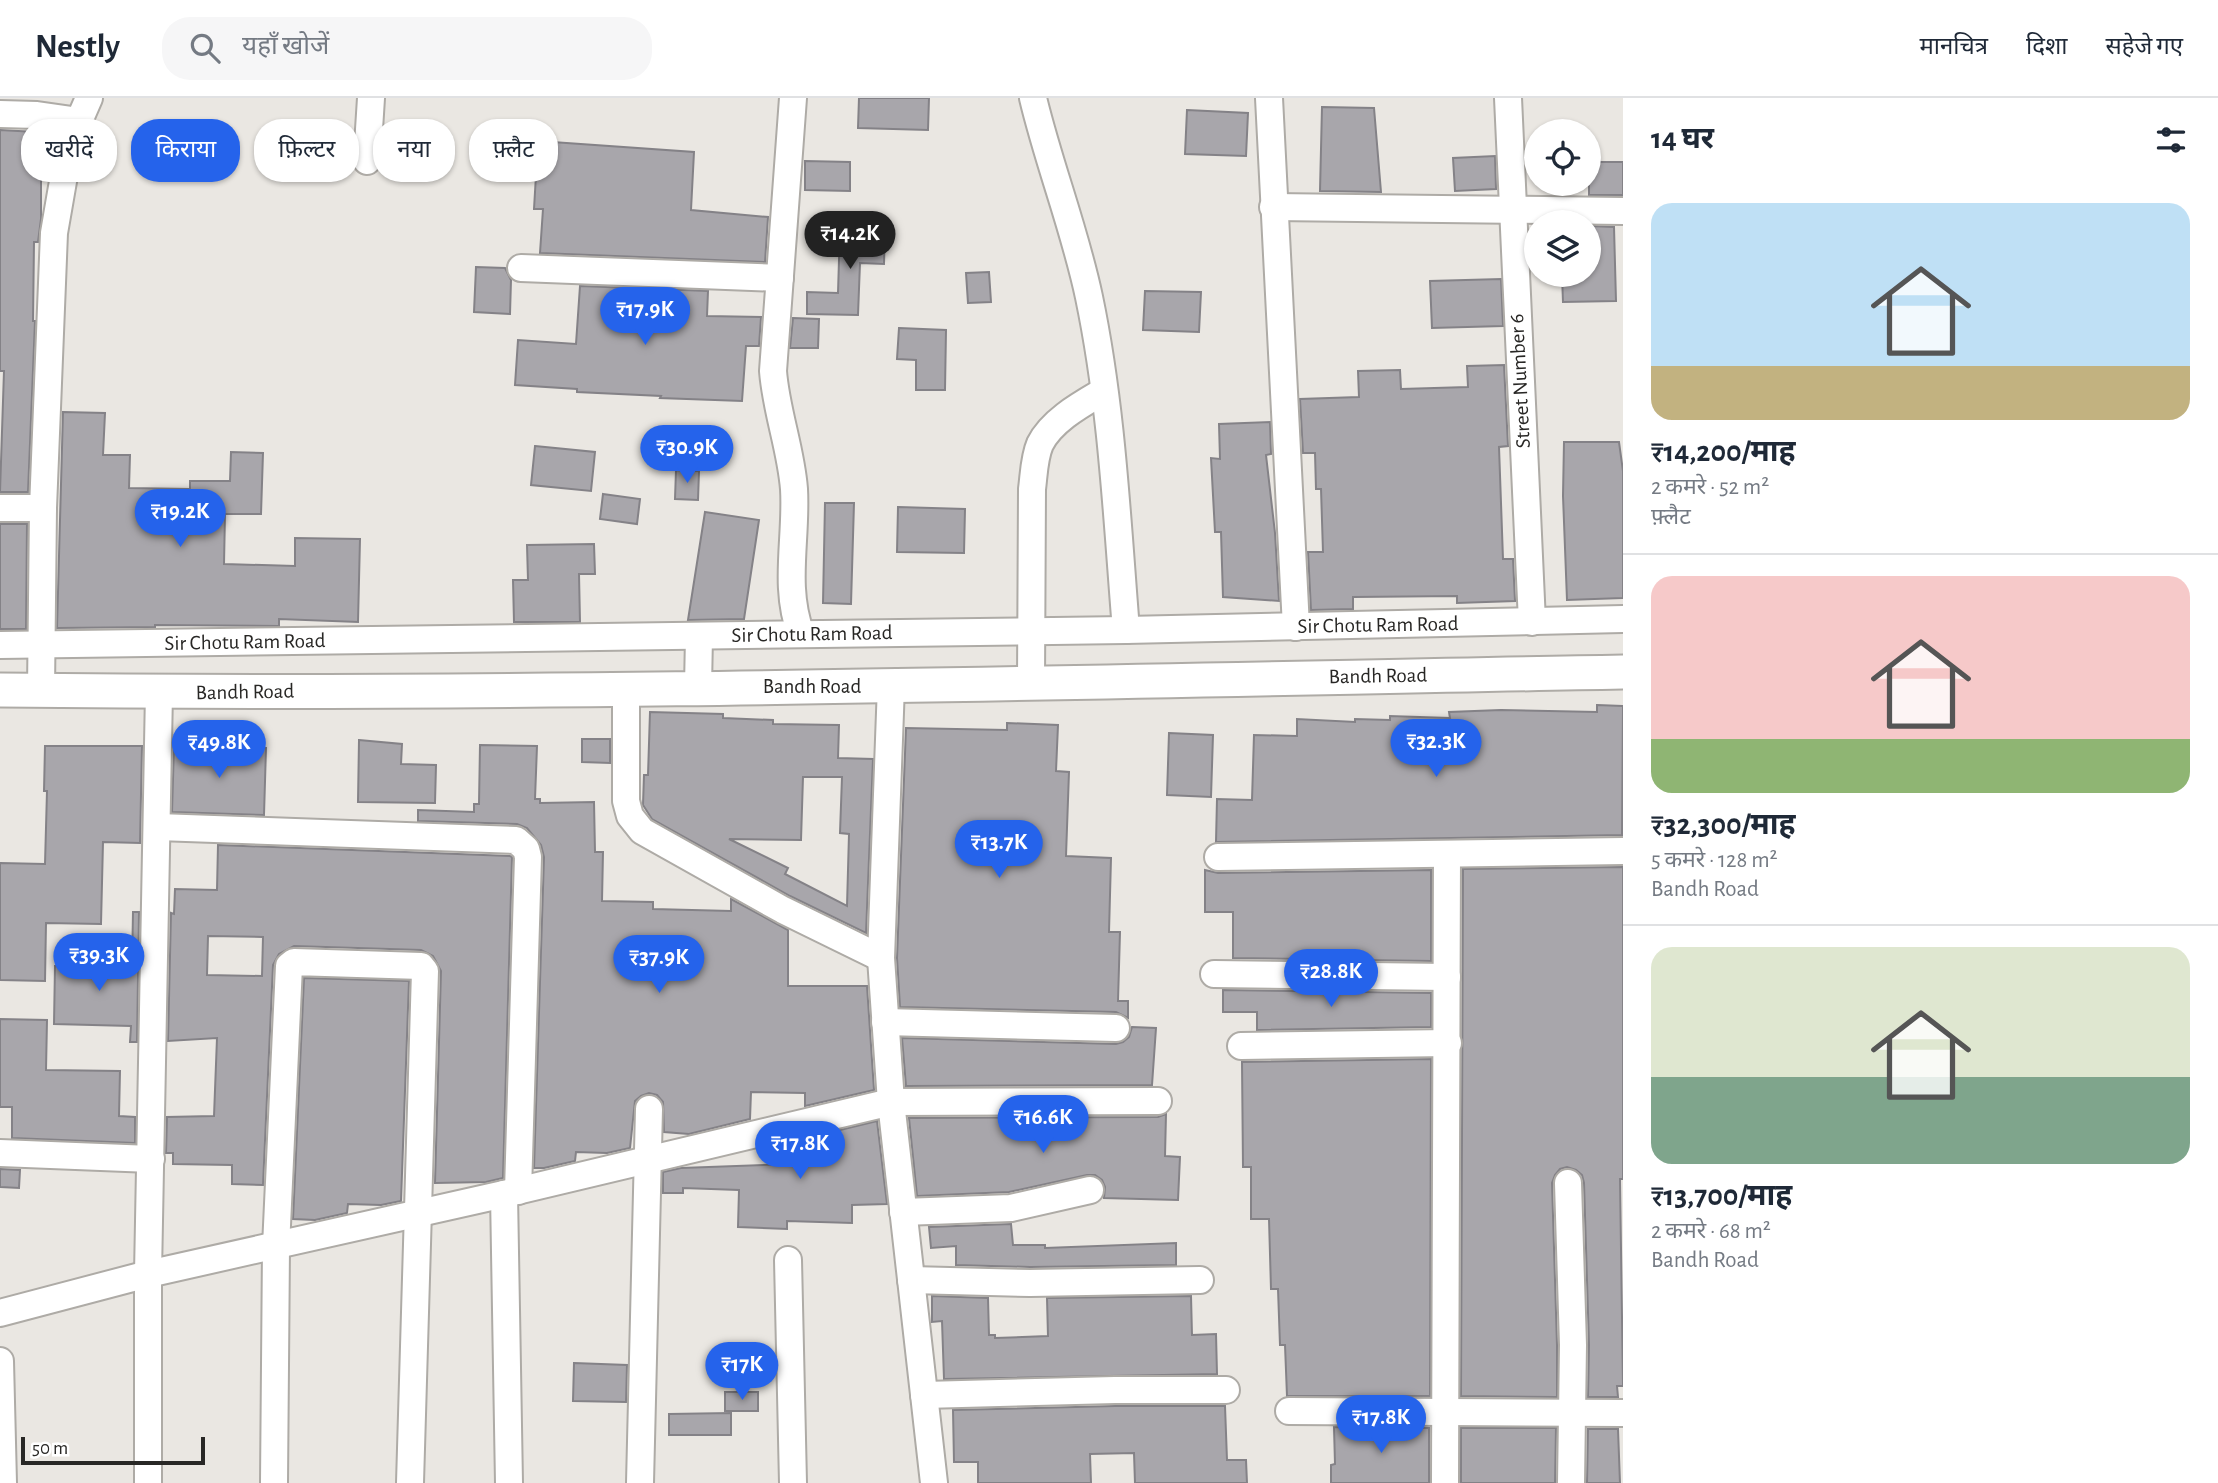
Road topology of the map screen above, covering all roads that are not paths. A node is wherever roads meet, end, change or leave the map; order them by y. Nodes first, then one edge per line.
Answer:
1 (371, 98) edge
2 (793, 98) edge
3 (1033, 98) edge
4 (1269, 98) edge
5 (1507, 98) edge
6 (84, 110) edge
7 (0, 114) edge
8 (367, 161) dead end
9 (1273, 206) junction
10 (1512, 211) junction
11 (1623, 211) edge
12 (521, 268) dead end
13 (780, 278) junction
14 (1104, 391) junction
15 (0, 508) edge
16 (43, 508) junction
17 (1623, 620) edge
18 (1532, 622) junction
19 (1296, 627) junction
20 (1126, 630) junction
21 (1030, 631) junction
22 (801, 634) junction
23 (699, 636) junction
24 (41, 644) junction
25 (0, 645) edge
26 (1623, 672) edge
27 (1031, 682) junction
28 (891, 685) junction
29 (698, 687) junction
30 (626, 688) junction
31 (0, 690) edge
32 (41, 690) junction
33 (159, 692) junction
34 (158, 827) junction
35 (1623, 851) edge
36 (1447, 854) junction
37 (1217, 857) dead end
38 (881, 958) junction
39 (1214, 974) dead end
40 (1447, 977) junction
41 (886, 1022) junction
42 (1116, 1028) dead end
43 (1448, 1043) junction
44 (1241, 1046) dead end
45 (1158, 1101) dead end
46 (891, 1102) junction
47 (649, 1109) dead end
48 (0, 1153) edge
49 (151, 1159) junction
50 (648, 1160) junction
51 (1568, 1183) dead end
52 (1090, 1190) dead end
53 (511, 1193) junction
54 (419, 1212) junction
55 (903, 1212) junction
56 (276, 1247) junction
57 (788, 1260) dead end
58 (148, 1274) junction
59 (911, 1280) junction
60 (1200, 1280) dead end
61 (0, 1313) edge
62 (0, 1361) edge
63 (1226, 1390) dead end
64 (924, 1395) junction
65 (1289, 1410) dead end
66 (1446, 1412) junction
67 (1572, 1413) junction
68 (1623, 1413) edge
69 (3, 1483) edge
70 (148, 1483) edge
71 (274, 1483) edge
72 (410, 1483) edge
73 (509, 1483) edge
74 (640, 1483) edge
75 (793, 1483) edge
76 (934, 1483) edge
77 (1445, 1483) edge
78 (1571, 1483) edge

1 - 8 street
2 - 13 street
3 - 14 street
4 - 9 street
5 - 10 street, Street Number 6
6 - 7 street
6 - 16 street
9 - 10 street
9 - 19 street
10 - 11 street
10 - 18 street, Street Number 6
12 - 13 street
13 - 22 street
14 - 20 street
14 - 21 street
15 - 16 street
16 - 24 street
17 - 18 street, Sir Chotu Ram Road
18 - 19 street, Sir Chotu Ram Road
19 - 20 street, Sir Chotu Ram Road
20 - 21 street, Sir Chotu Ram Road
21 - 22 street, Sir Chotu Ram Road
21 - 27 street
22 - 23 street, Sir Chotu Ram Road
23 - 24 street, Sir Chotu Ram Road
23 - 29 street
24 - 25 street, Sir Chotu Ram Road
24 - 32 street
26 - 27 street, Bandh Road
27 - 28 street, Bandh Road
28 - 29 street, Bandh Road
28 - 38 street
29 - 30 street, Bandh Road
30 - 33 street, Bandh Road
30 - 38 street
31 - 32 street, Bandh Road
32 - 33 street, Bandh Road
33 - 34 street
34 - 49 street
34 - 53 street
35 - 36 street
36 - 37 street
36 - 40 street
38 - 41 street
39 - 40 street
40 - 43 street
41 - 42 street
41 - 46 street
43 - 44 street
43 - 66 street
45 - 46 street
46 - 50 street
46 - 55 street
47 - 50 street
48 - 49 street
49 - 58 street
50 - 53 street
50 - 74 street
51 - 67 street
52 - 55 street
53 - 54 street
53 - 73 street
54 - 56 street
54 - 56 street
54 - 72 street
55 - 59 street
56 - 58 street
56 - 71 street
57 - 75 street
58 - 61 street
58 - 70 street
59 - 60 street
59 - 64 street
62 - 69 street
63 - 64 street
64 - 76 street
65 - 66 street
66 - 67 street
66 - 77 street
67 - 68 street
67 - 78 street

